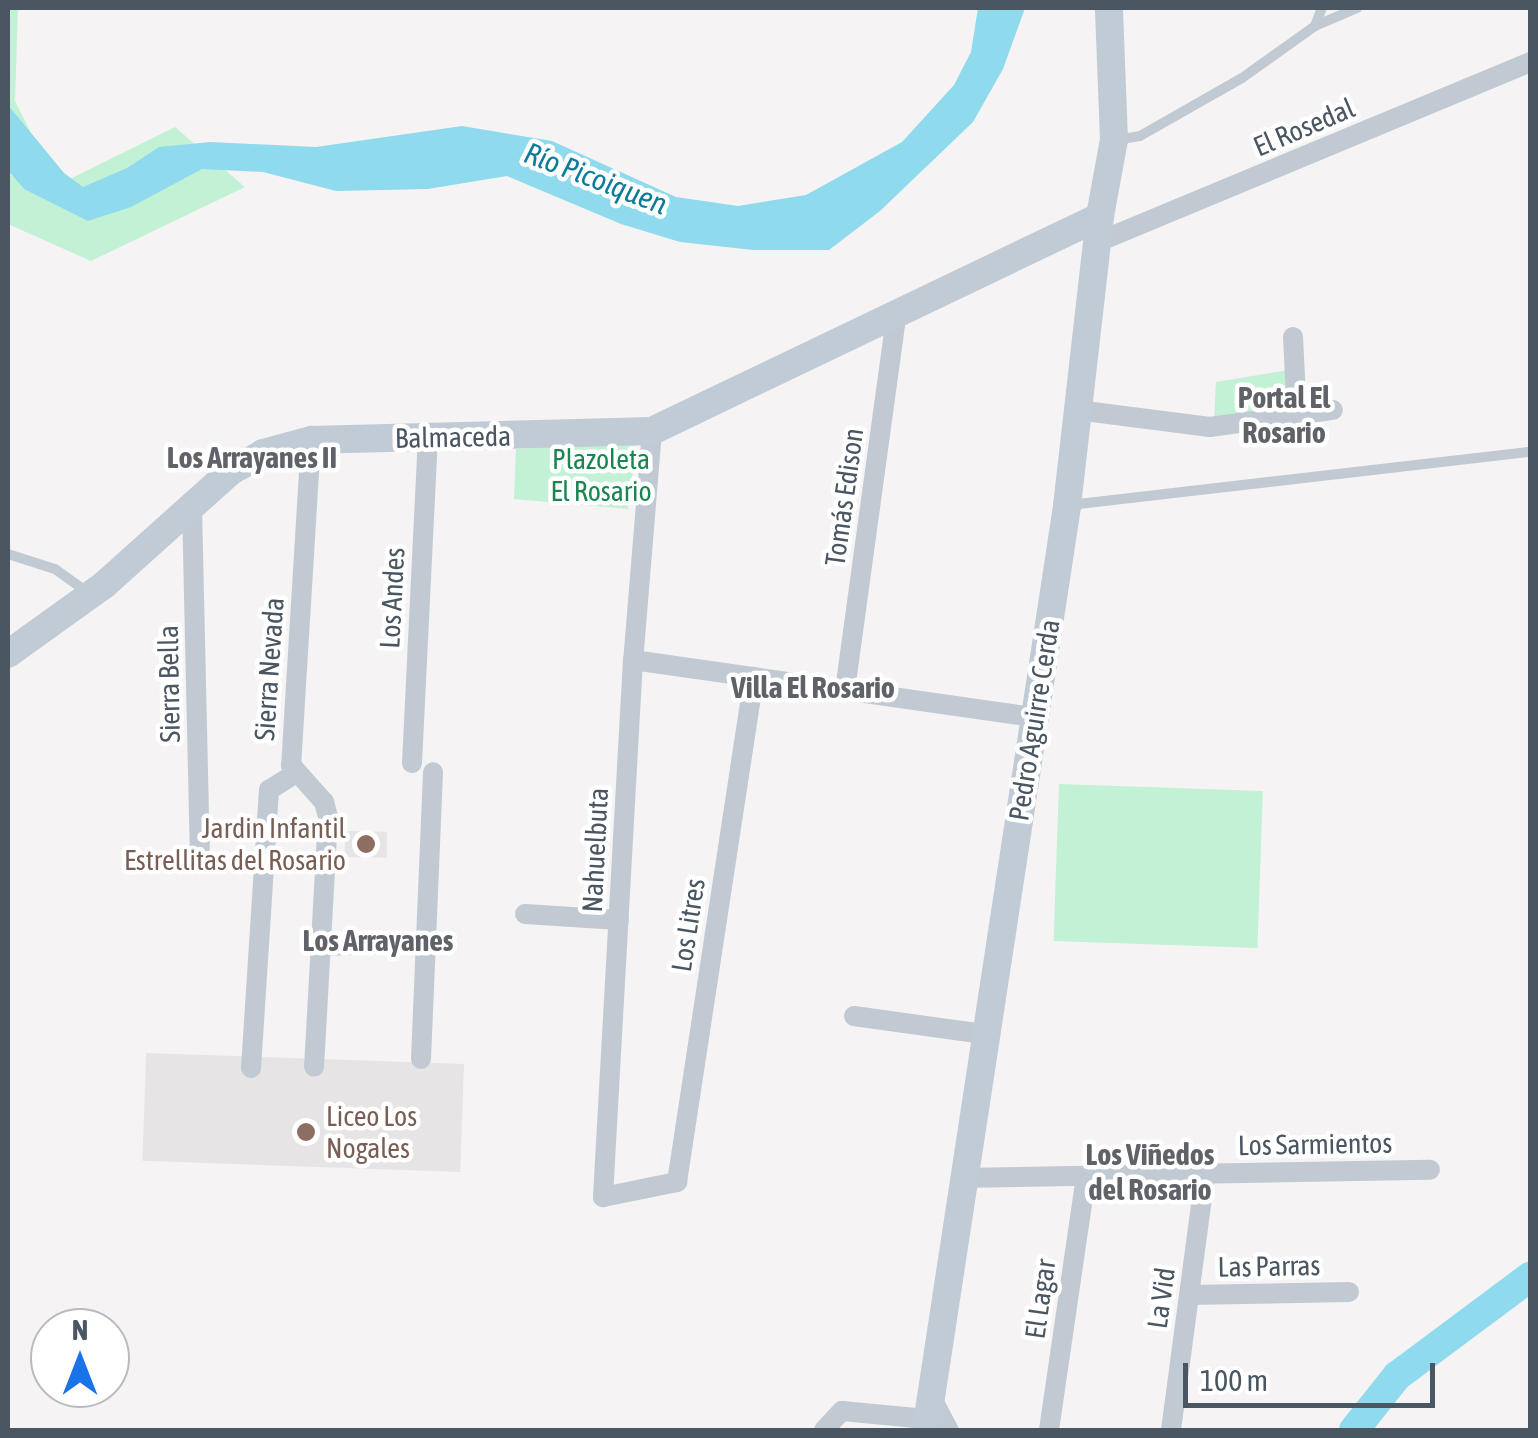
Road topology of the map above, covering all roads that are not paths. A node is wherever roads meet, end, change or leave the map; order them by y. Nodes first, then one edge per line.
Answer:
1 (1322, 8) edge
2 (1357, 8) edge
3 (1110, 14) edge
4 (1316, 26) junction
5 (1530, 62) edge
6 (1114, 140) junction
7 (1099, 229) junction
8 (897, 312) junction
9 (1292, 336) dead end
10 (1078, 410) junction
11 (1333, 410) dead end
12 (1296, 416) junction
13 (652, 431) junction
14 (428, 436) junction
15 (311, 440) junction
16 (1530, 452) edge
17 (1067, 506) junction
18 (192, 507) junction
19 (8, 554) edge
20 (90, 595) junction
21 (8, 654) edge
22 (634, 660) junction
23 (754, 677) junction
24 (845, 690) junction
25 (1035, 718) junction
26 (412, 763) dead end
27 (433, 772) dead end
28 (296, 774) junction
29 (200, 859) dead end
30 (525, 914) dead end
31 (619, 920) junction
32 (423, 944) junction
33 (320, 946) junction
34 (854, 1016) dead end
35 (984, 1034) junction
36 (421, 1059) dead end
37 (314, 1067) dead end
38 (251, 1068) dead end
39 (1430, 1170) dead end
40 (1206, 1174) junction
41 (1086, 1176) junction
42 (961, 1178) junction
43 (677, 1182) joint
44 (1349, 1292) dead end
45 (1189, 1295) junction
46 (933, 1419) edge
47 (865, 1422) edge
48 (824, 1430) edge
49 (1049, 1430) edge
50 (1171, 1430) edge

1 - 4 lane
2 - 4 lane
3 - 6 main road, Pedro Aguirre Cerda
4 - 6 lane
5 - 7 street, El Rosedal
6 - 7 main road, Pedro Aguirre Cerda
7 - 8 main road, Balmaceda
7 - 10 main road, Pedro Aguirre Cerda
8 - 13 main road, Balmaceda
8 - 24 street, Tomás Edison
9 - 12 street
10 - 12 street
10 - 17 main road, Pedro Aguirre Cerda
11 - 12 street
13 - 14 main road, Balmaceda
13 - 22 street, Nahuelbuta
14 - 15 main road, Balmaceda
14 - 26 street, Los Andes
15 - 18 main road, Balmaceda
15 - 28 street, Sierra Nevada
16 - 17 lane
17 - 25 main road, Pedro Aguirre Cerda
18 - 20 main road, Balmaceda
18 - 29 street, Sierra Bella
19 - 20 lane
20 - 21 main road, Balmaceda
22 - 23 street
22 - 31 street, Nahuelbuta
23 - 24 street
23 - 43 street, Los Litres
24 - 25 street
25 - 35 main road, Pedro Aguirre Cerda
27 - 32 street
28 - 33 street, Sierra Nevada
28 - 38 street
30 - 31 street
31 - 43 street, Nahuelbuta
32 - 33 street
32 - 36 street
33 - 37 street, Sierra Nevada
34 - 35 street
35 - 42 main road, Pedro Aguirre Cerda
39 - 40 street, Los Sarmientos
40 - 41 street, Los Sarmientos
40 - 45 street, La Vid
41 - 42 street, Los Sarmientos
41 - 49 street, El Lagar
42 - 46 main road, Pedro Aguirre Cerda
44 - 45 street, Las Parras
45 - 50 street, La Vid
46 - 47 street
47 - 48 street

